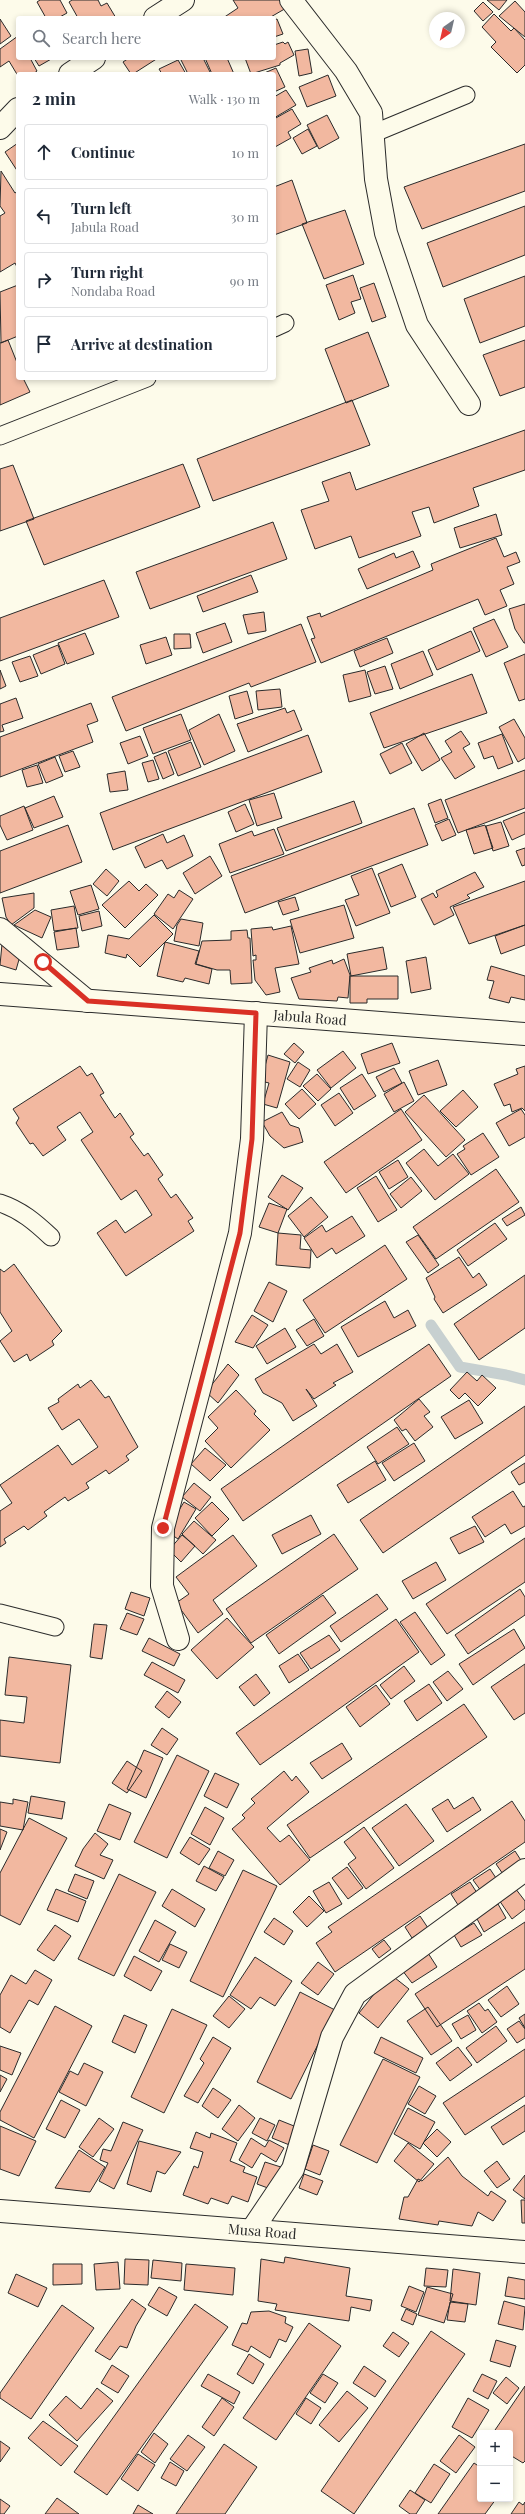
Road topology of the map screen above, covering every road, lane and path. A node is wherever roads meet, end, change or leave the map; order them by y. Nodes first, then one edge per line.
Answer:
1 (183, 0) edge
2 (290, 0) edge
3 (158, 16) edge
4 (91, 60) edge
5 (73, 72) edge
6 (466, 96) dead end
7 (16, 111) edge
8 (0, 128) edge
9 (372, 134) junction
10 (142, 380) edge
11 (469, 404) dead end
12 (0, 436) edge
13 (0, 929) edge
14 (0, 994) edge
15 (88, 1001) junction
16 (256, 1013) junction
17 (525, 1034) edge
18 (0, 1203) edge
19 (51, 1237) dead end
20 (0, 1613) edge
21 (55, 1627) dead end
22 (178, 1640) dead end
23 (525, 1870) edge
24 (0, 2211) edge
25 (252, 2230) junction
26 (525, 2252) edge

1 - 3 street
2 - 9 street
4 - 5 street
6 - 9 lane
7 - 8 street
9 - 11 street
10 - 12 lane
13 - 15 street
14 - 15 street, Jabula Road
15 - 16 street, Jabula Road
16 - 17 street, Jabula Road
16 - 22 street
18 - 19 lane
20 - 21 lane
23 - 25 street
24 - 25 street, Musa Road
25 - 26 street, Musa Road

